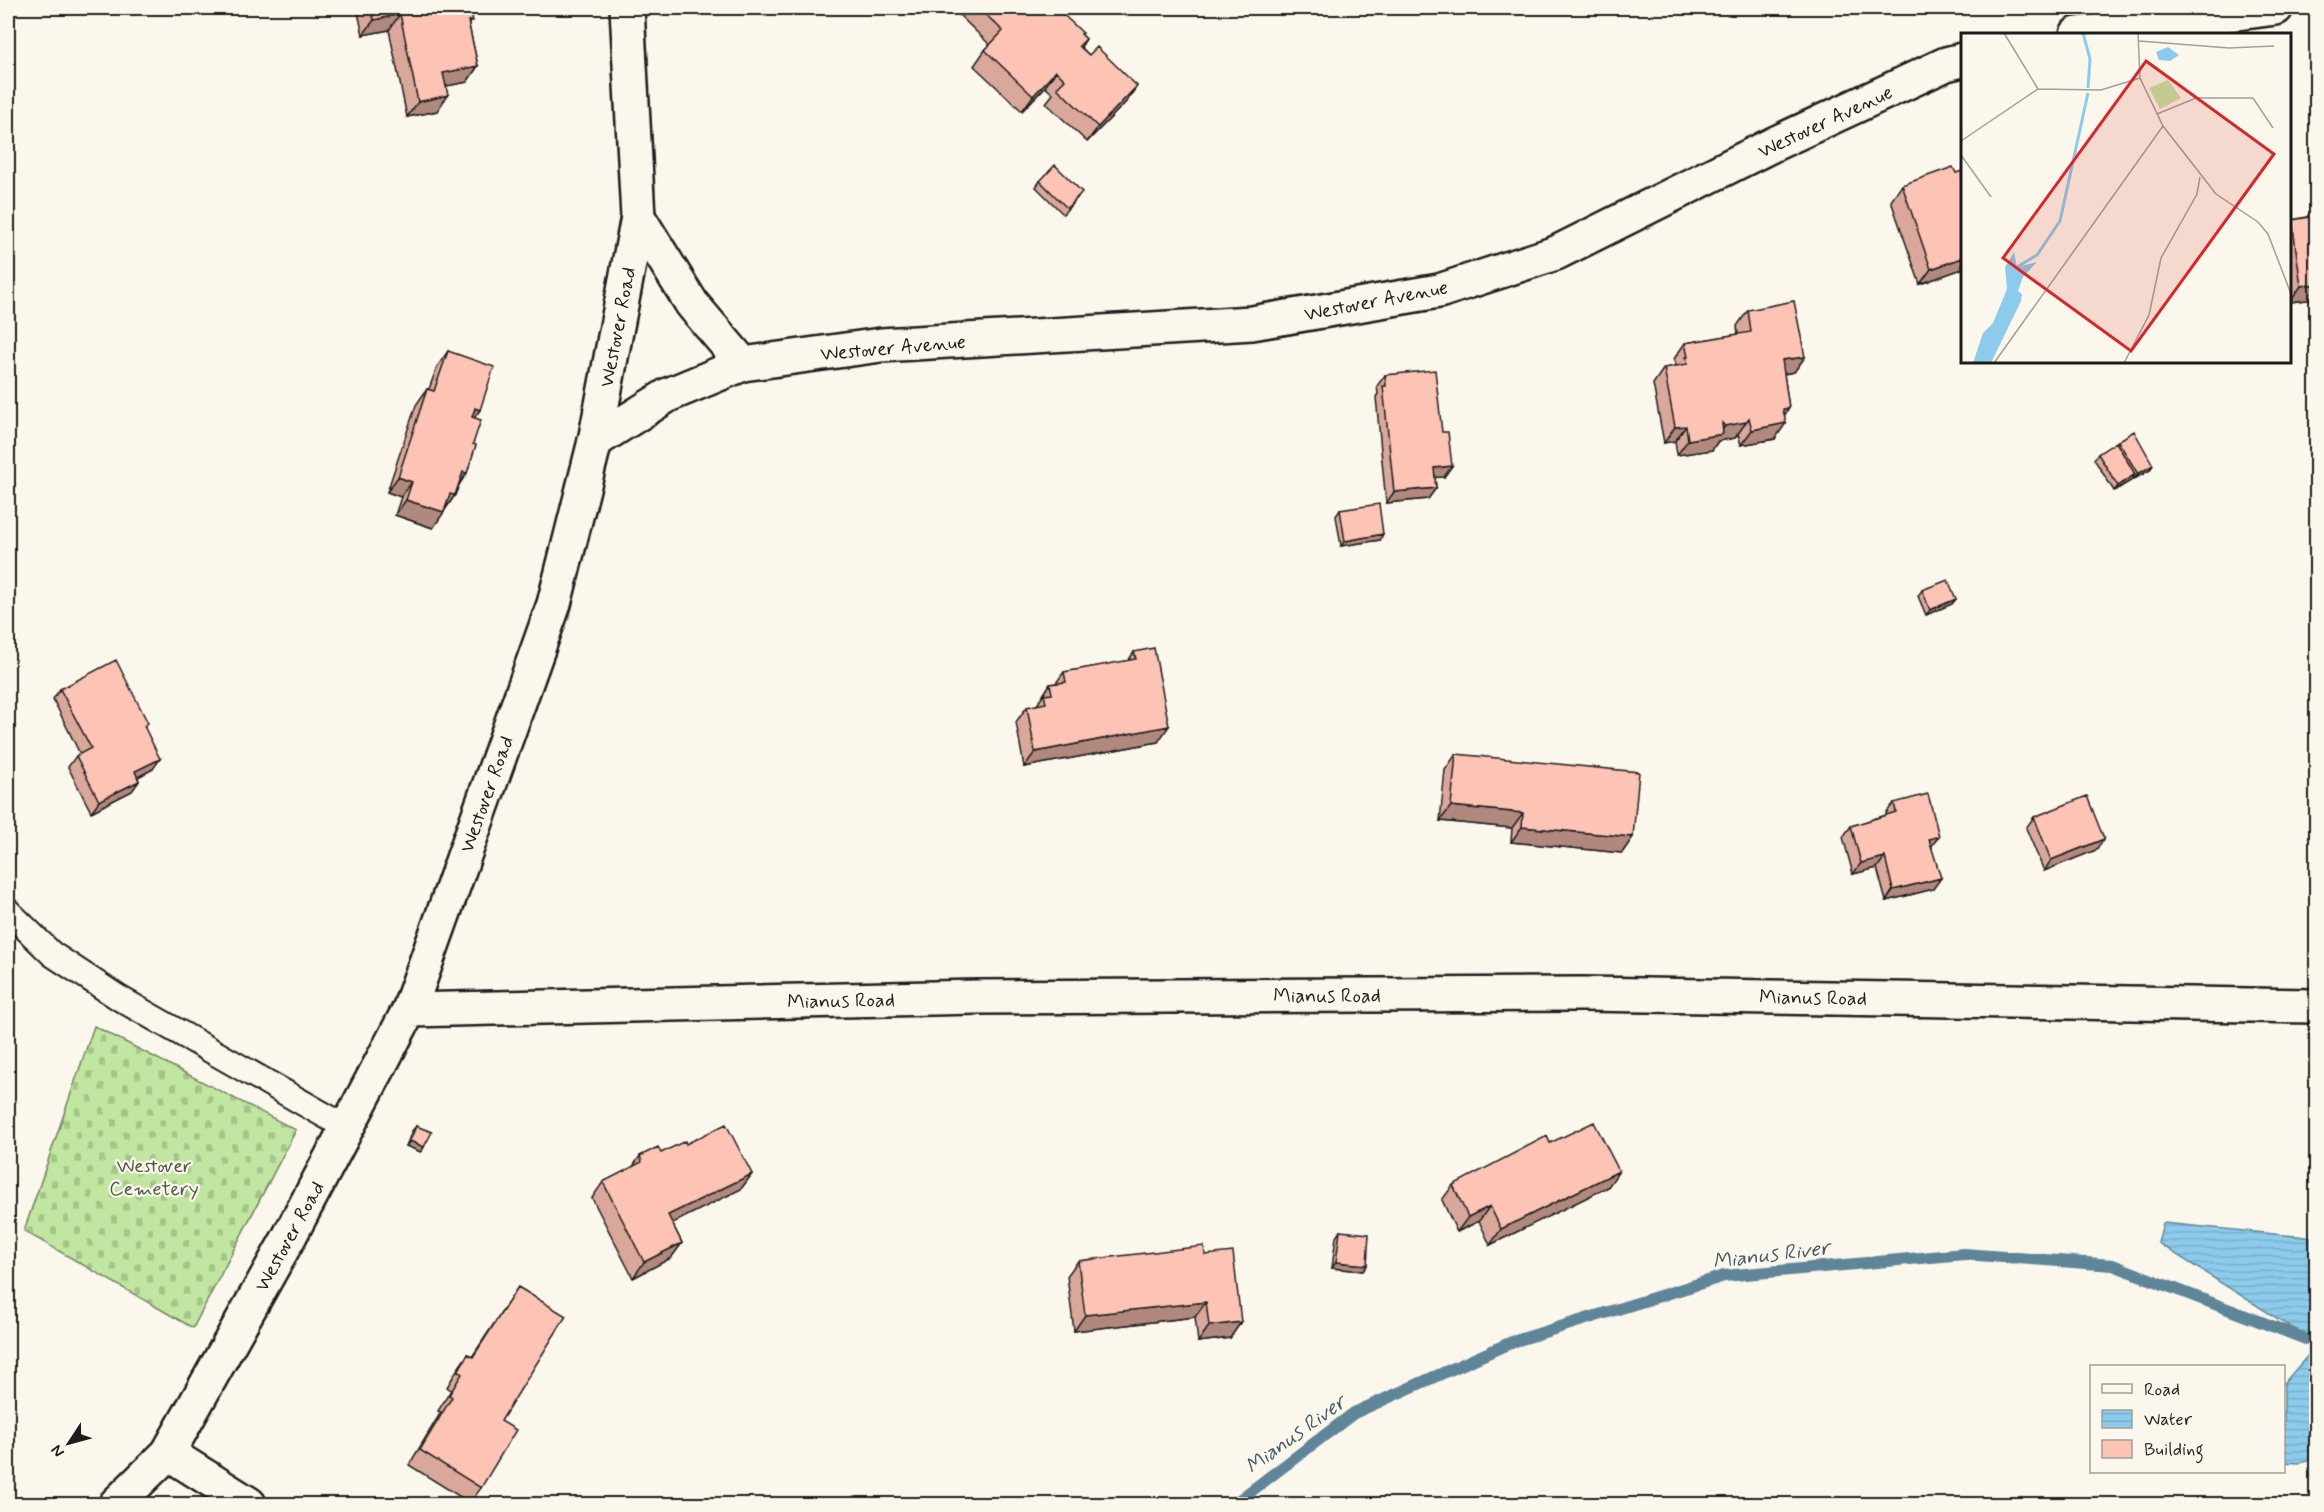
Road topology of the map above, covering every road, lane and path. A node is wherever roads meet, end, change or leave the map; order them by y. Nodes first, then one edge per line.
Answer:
1 (627, 8) edge
2 (2276, 8) edge
3 (2085, 33) edge
4 (1961, 60) edge
5 (638, 217) junction
6 (743, 364) junction
7 (595, 441) junction
8 (8, 911) edge
9 (2316, 1006) edge
10 (409, 1010) junction
11 (347, 1128) junction
12 (168, 1453) junction
13 (116, 1504) edge
14 (249, 1504) edge

1 - 5 street, Westover Road
2 - 3 street
4 - 6 street, Westover Avenue
5 - 6 street
5 - 7 street, Westover Road
6 - 7 street, Westover Avenue
7 - 10 street, Westover Road
8 - 11 lane
9 - 10 street, Mianus Road
10 - 11 street, Westover Road
11 - 12 street, Westover Road
12 - 13 street, Westover Road
12 - 14 street

